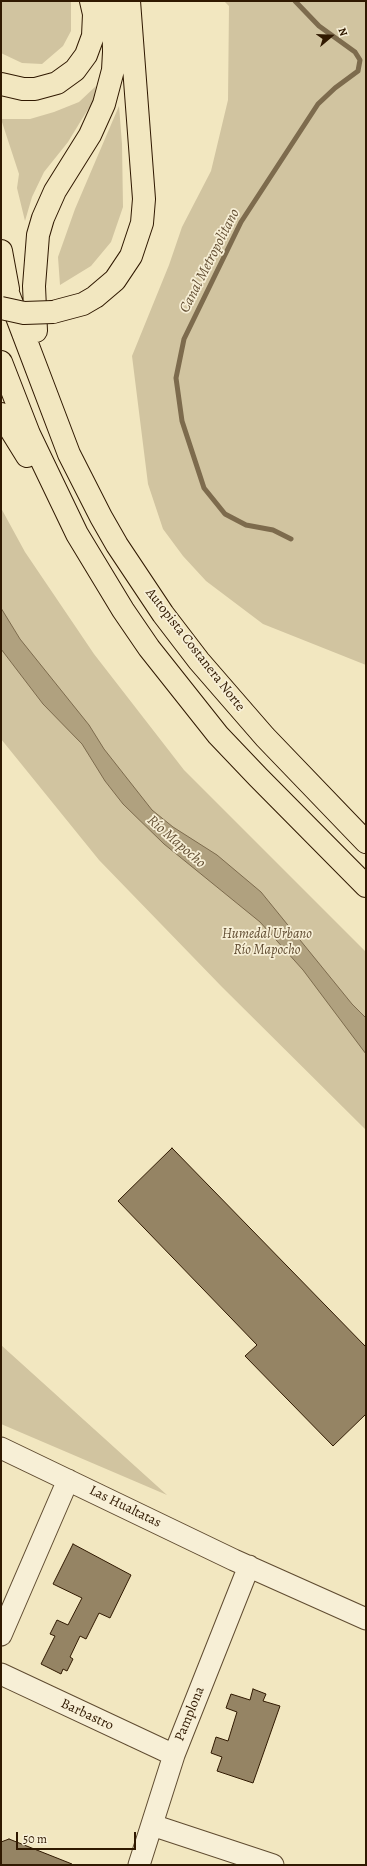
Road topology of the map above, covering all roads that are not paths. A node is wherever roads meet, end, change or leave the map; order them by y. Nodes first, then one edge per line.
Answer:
1 (91, 1) edge
2 (112, 1) edge
3 (130, 1) edge
4 (1, 84) edge
5 (1, 251) edge
6 (1, 274) edge
7 (5, 304) edge
8 (1, 362) edge
9 (42, 385) junction
10 (1, 414) edge
11 (57, 495) junction
12 (366, 842) edge
13 (366, 886) edge
14 (1, 1448) edge
15 (68, 1480) junction
16 (249, 1566) junction
17 (366, 1619) edge
18 (1, 1636) edge
19 (1, 1674) edge
20 (174, 1755) junction
21 (152, 1825) junction
22 (139, 1865) edge
23 (272, 1865) edge

1 - 4 highway
2 - 9 highway
3 - 7 highway, bridge
5 - 7 highway
6 - 7 highway, Autopista Costanera Norte
7 - 9 highway, Autopista Costanera Norte
8 - 11 highway
9 - 12 highway, Autopista Costanera Norte
10 - 11 highway
11 - 13 highway
14 - 15 street, Las Hualtatas
15 - 16 street, Las Hualtatas
15 - 18 street
16 - 17 street, Las Hualtatas
16 - 20 street, Pamplona
19 - 20 street, Barbastro
20 - 21 street, Pamplona
21 - 22 street, Pamplona
21 - 23 street

